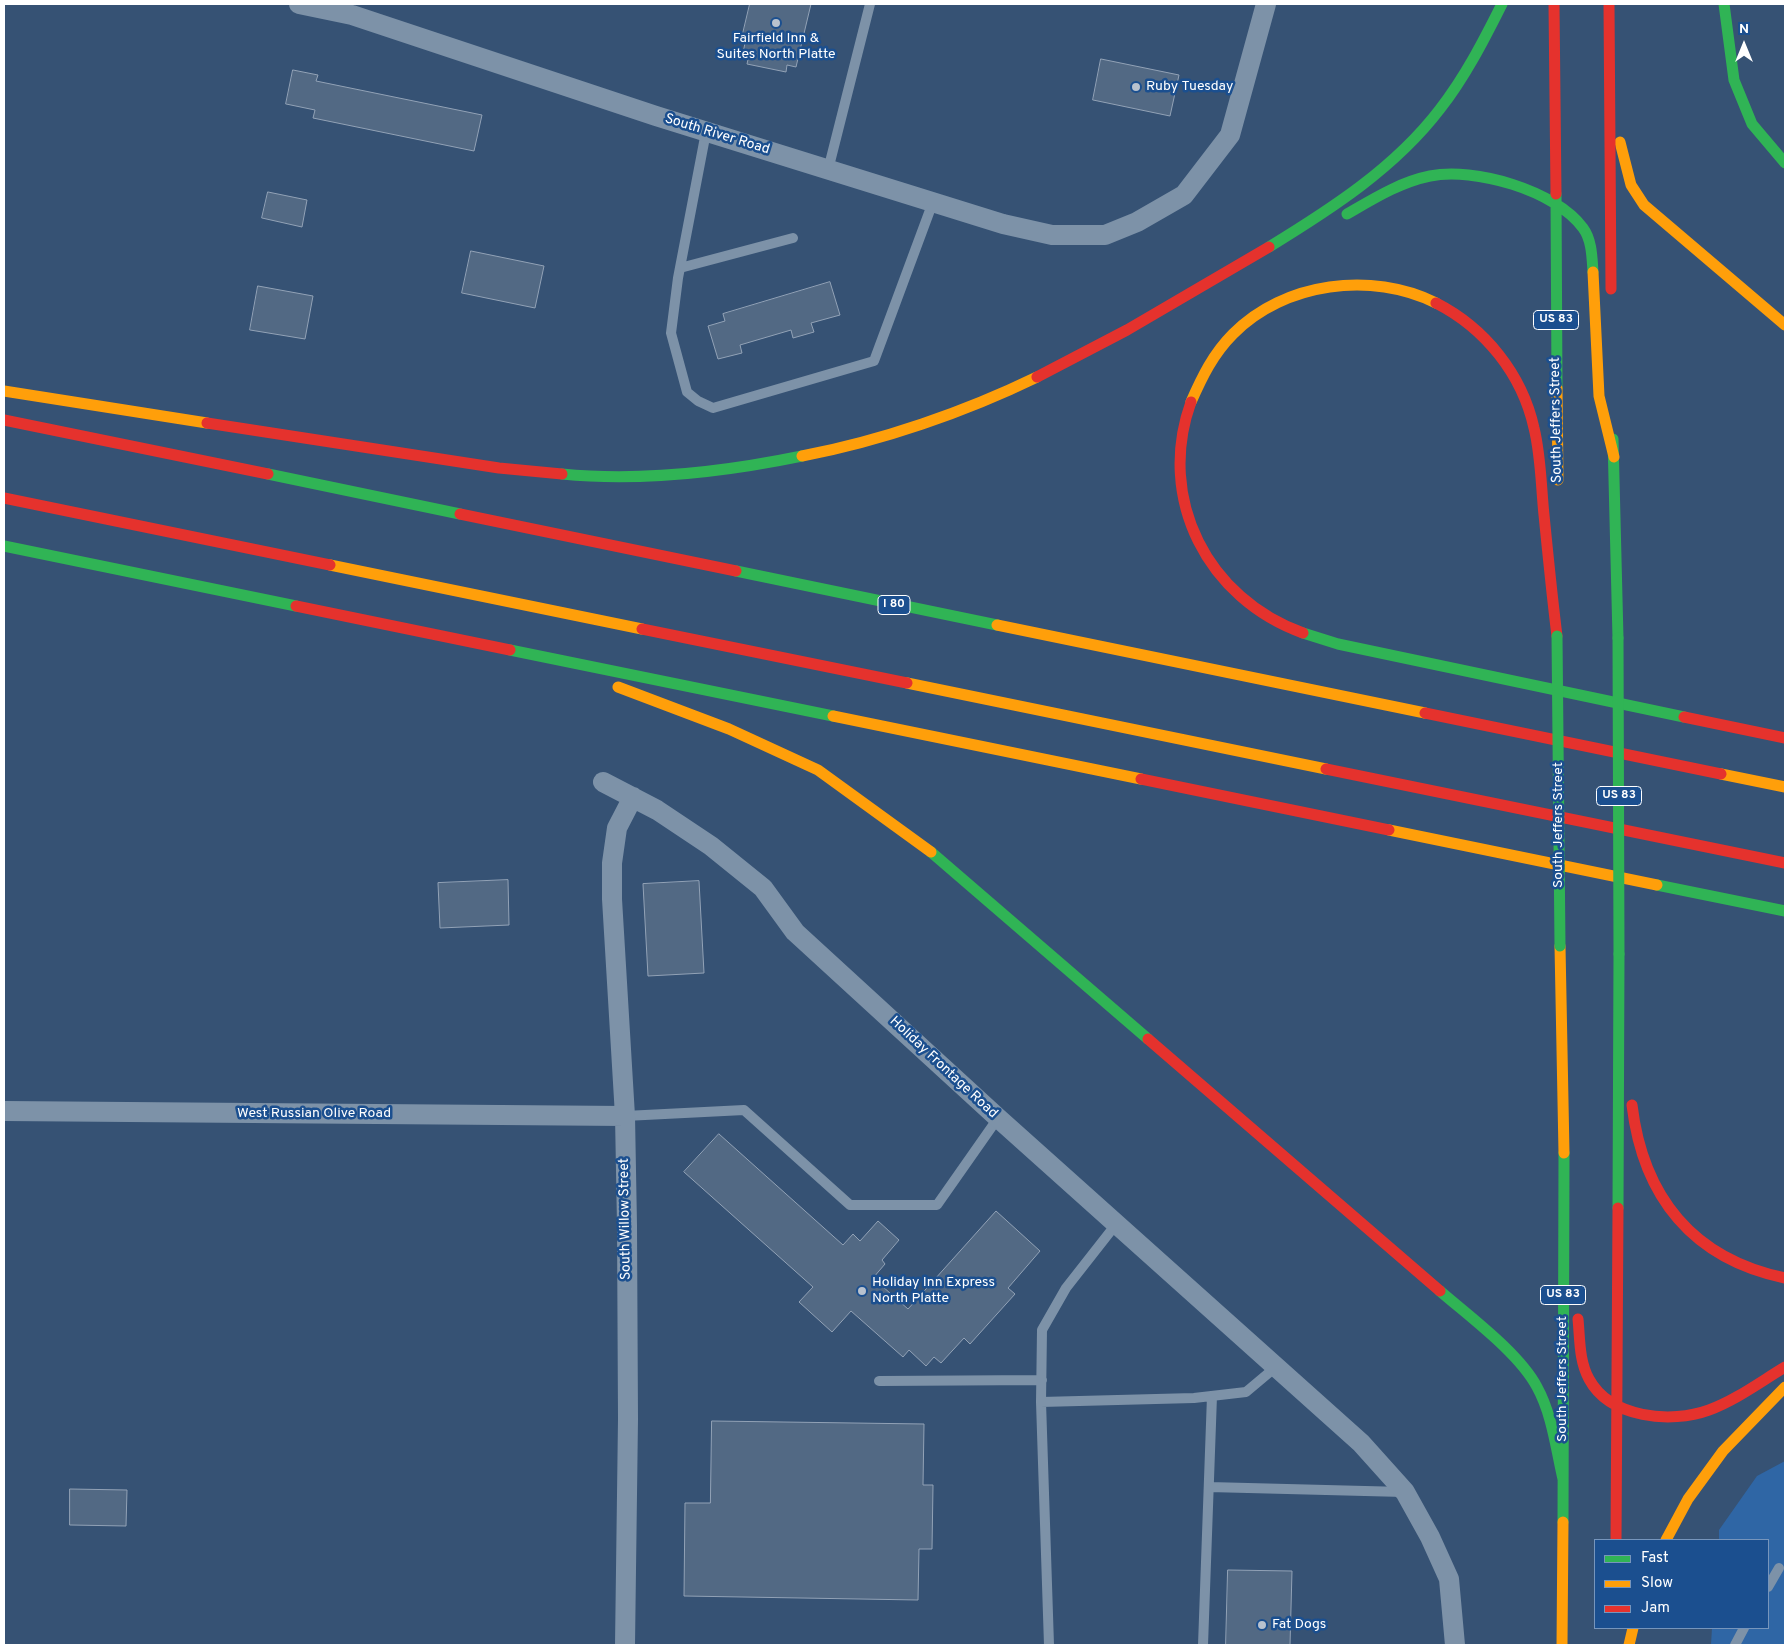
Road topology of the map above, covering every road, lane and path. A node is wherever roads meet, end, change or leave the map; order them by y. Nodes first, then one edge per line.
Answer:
1 (299, 4) edge
2 (870, 4) edge
3 (1266, 4) edge
4 (1502, 4) edge
5 (1554, 4) edge
6 (1609, 4) edge
7 (1724, 4) edge
8 (1608, 74) junction
9 (706, 132) junction
10 (1785, 163) edge
11 (828, 170) junction
12 (933, 202) junction
13 (1555, 205) junction
14 (1334, 222) dead end
15 (1319, 230) dead end
16 (793, 238) dead end
17 (680, 268) junction
18 (1611, 300) dead end
19 (1145, 319) junction
20 (1785, 325) edge
21 (4, 391) edge
22 (1613, 398) dead end
23 (4, 420) edge
24 (1614, 458) junction
25 (1558, 497) dead end
26 (4, 498) edge
27 (1558, 526) dead end
28 (4, 546) edge
29 (1557, 636) junction
30 (454, 639) junction
31 (1785, 738) edge
32 (603, 782) dead end
33 (1785, 787) edge
34 (633, 797) junction
35 (1785, 863) edge
36 (1785, 911) edge
37 (1619, 954) junction
38 (1630, 1066) dead end
39 (1632, 1092) dead end
40 (4, 1112) edge
41 (625, 1116) junction
42 (998, 1118) junction
43 (1564, 1153) junction
44 (1117, 1223) junction
45 (1785, 1278) edge
46 (1575, 1288) dead end
47 (1577, 1307) dead end
48 (1277, 1366) junction
49 (1785, 1367) edge
50 (879, 1380) dead end
51 (1042, 1380) junction
52 (1785, 1387) edge
53 (1212, 1396) junction
54 (1041, 1402) junction
55 (1616, 1406) junction
56 (1563, 1479) junction
57 (1209, 1487) junction
58 (1405, 1492) junction
59 (1616, 1539) edge
60 (1667, 1539) edge
61 (1779, 1568) dead end
62 (1769, 1585) edge
63 (1633, 1629) edge
64 (1743, 1629) edge
65 (625, 1645) edge
66 (1049, 1645) edge
67 (1203, 1645) edge
68 (1455, 1645) edge
69 (1562, 1645) edge
70 (1629, 1645) edge
71 (1735, 1645) edge

1 - 9 street, South River Road
2 - 11 lane
3 - 12 street, South River Road
4 - 19 main road
5 - 13 main road, South Jeffers Street / US 83
6 - 8 main road
7 - 10 main road
8 - 18 main road
8 - 20 main road
9 - 11 street, South River Road
9 - 17 lane
11 - 12 street, South River Road
12 - 17 lane
13 - 14 main road
13 - 24 main road
13 - 25 main road, South Jeffers Street / US 83
15 - 19 main road
16 - 17 lane
19 - 21 main road
22 - 24 main road, US 83
23 - 33 main road, I 80
24 - 37 main road, US 83, bridge
26 - 35 main road
27 - 29 main road, South Jeffers Street / US 83
28 - 30 main road
29 - 31 main road
29 - 43 main road, South Jeffers Street / US 83, bridge
30 - 36 main road
30 - 56 main road
32 - 34 street, Holiday Frontage Road
34 - 41 street, South Willow Street
34 - 42 street, Holiday Frontage Road
37 - 38 main road
37 - 55 main road, US 83
39 - 45 main road
40 - 41 street, West Russian Olive Road
41 - 42 lane
41 - 65 street, South Willow Street
42 - 44 street, Holiday Frontage Road
43 - 46 main road
43 - 56 main road, South Jeffers Street / US 83
44 - 48 street, Holiday Frontage Road
44 - 51 lane
47 - 55 main road
48 - 53 lane
48 - 58 street, Holiday Frontage Road
49 - 55 main road
50 - 51 lane
51 - 54 lane
52 - 60 main road
53 - 54 lane
53 - 57 lane
54 - 66 lane
55 - 59 main road, US 83
56 - 69 main road, South Jeffers Street / US 83
57 - 58 lane
57 - 67 lane
58 - 68 street, Holiday Frontage Road
61 - 62 lane
63 - 70 main road
64 - 71 lane

